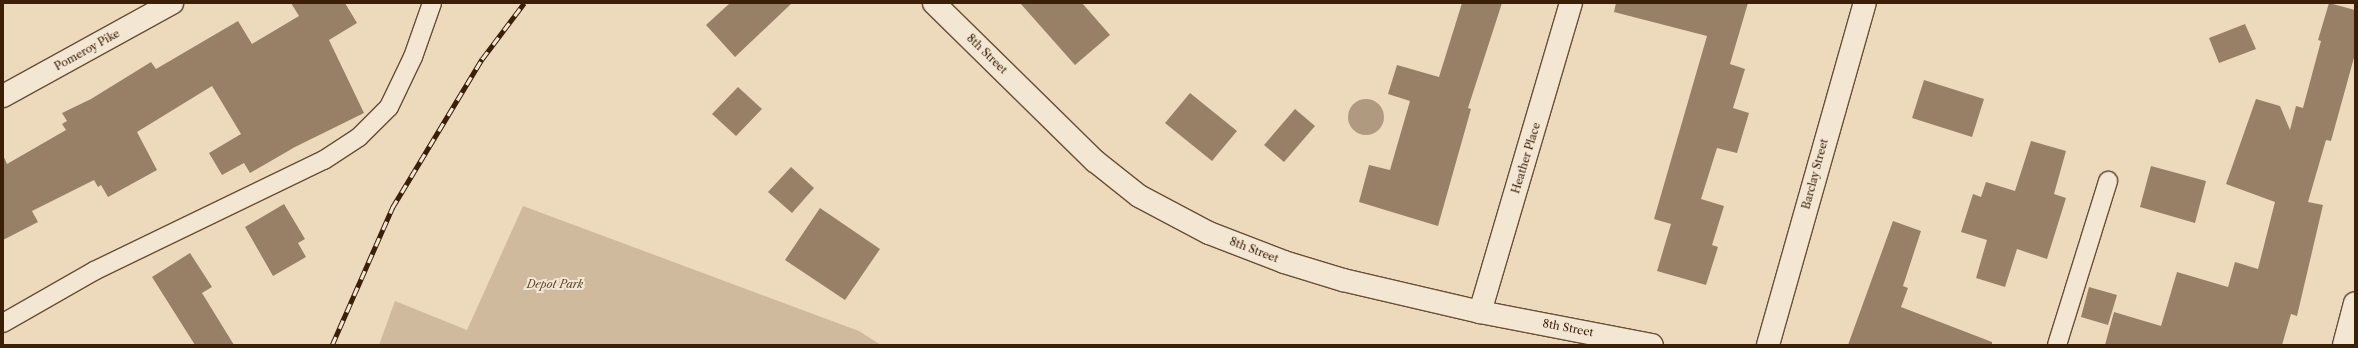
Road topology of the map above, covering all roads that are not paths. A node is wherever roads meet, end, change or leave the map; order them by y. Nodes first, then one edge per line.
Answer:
1 (172, 3) edge
2 (432, 3) edge
3 (934, 3) edge
4 (1572, 3) edge
5 (1865, 3) edge
6 (3, 96) edge
7 (2108, 181) dead end
8 (2355, 303) edge
9 (1480, 312) junction
10 (3, 322) edge
11 (1652, 345) edge
12 (1768, 345) edge
13 (2057, 345) edge
14 (2344, 345) edge

1 - 6 street, Pomeroy Pike
2 - 10 lane
3 - 9 street, 8th Street
4 - 9 street, Heather Place
5 - 12 street, Barclay Street
7 - 13 lane
8 - 14 street
9 - 11 street, 8th Street

